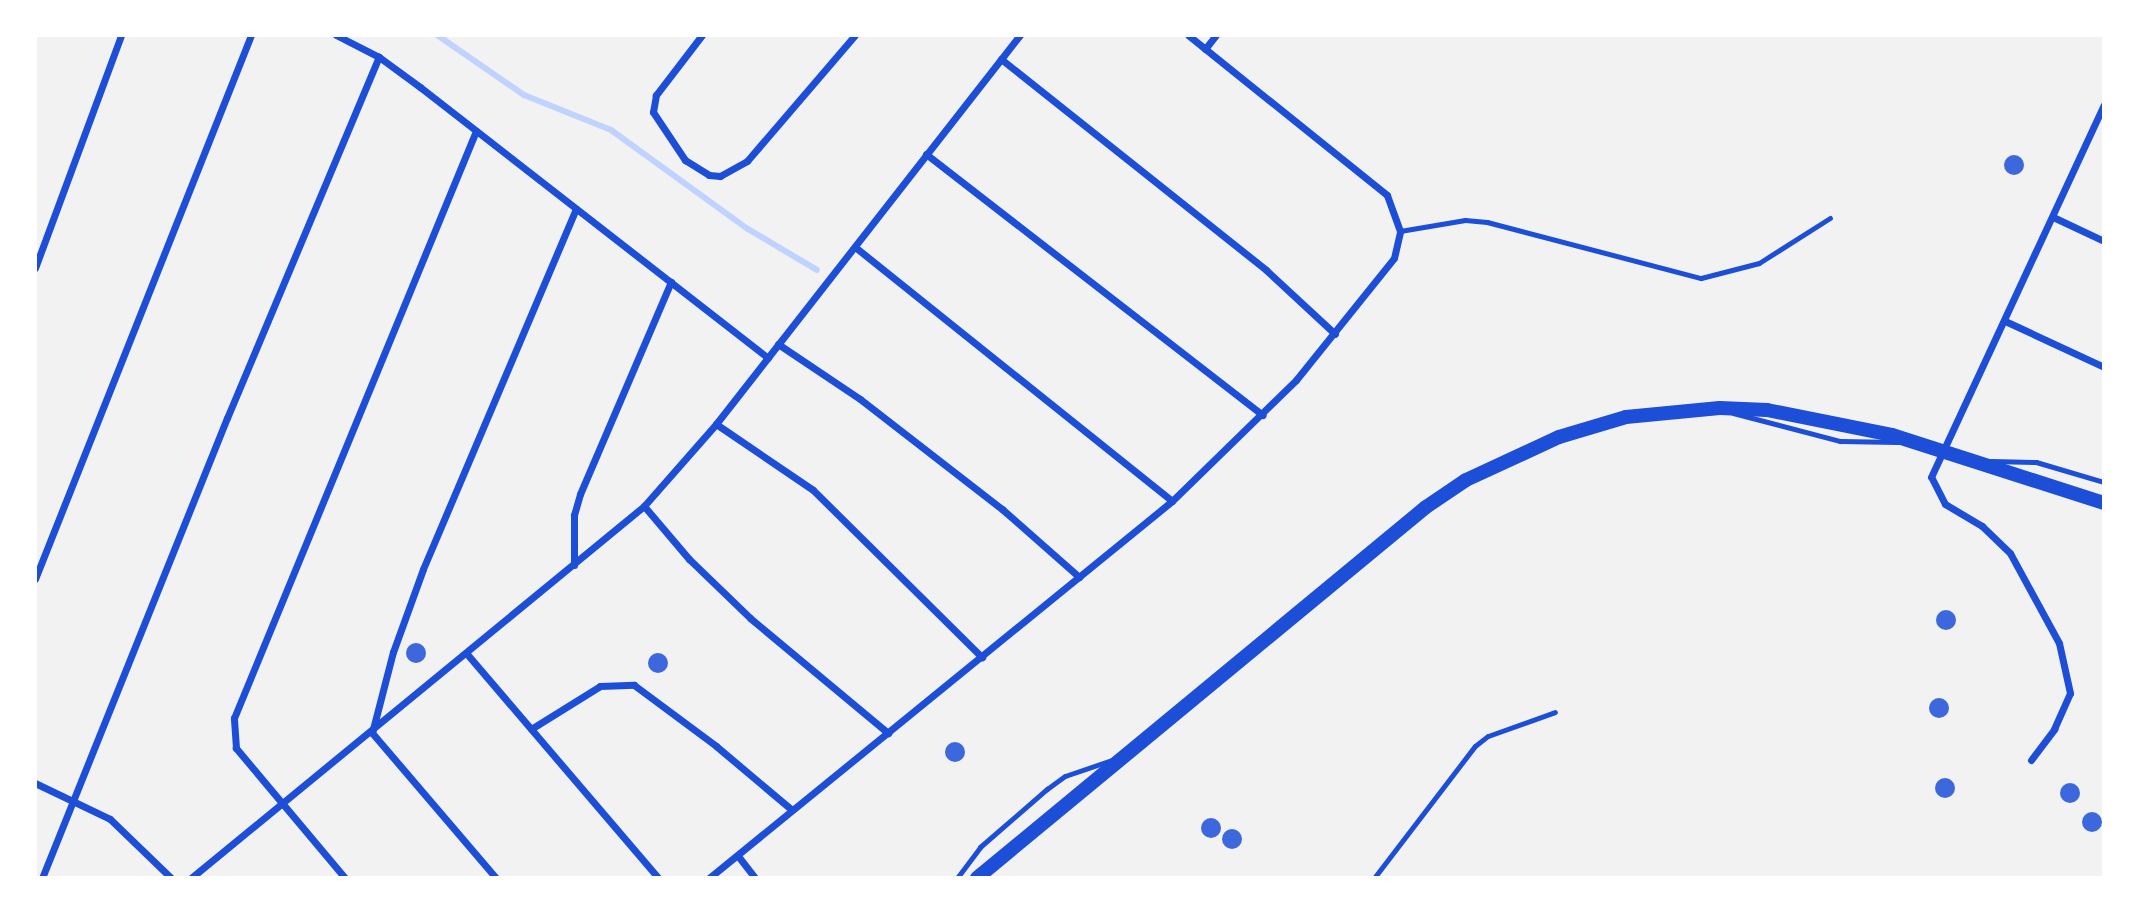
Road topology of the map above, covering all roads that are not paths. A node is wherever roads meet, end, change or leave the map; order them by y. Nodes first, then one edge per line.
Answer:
1 (121, 35) edge
2 (251, 35) edge
3 (336, 35) edge
4 (702, 35) edge
5 (855, 35) edge
6 (1020, 35) edge
7 (1188, 35) edge
8 (1216, 35) edge
9 (1205, 48) junction
10 (379, 57) junction
11 (1001, 59) junction
12 (2104, 107) edge
13 (476, 131) junction
14 (926, 155) junction
15 (576, 209) junction
16 (1830, 218) dead end
17 (2053, 218) junction
18 (1400, 231) junction
19 (2104, 241) edge
20 (855, 247) junction
21 (35, 268) edge
22 (671, 282) junction
23 (2005, 321) junction
24 (1335, 334) junction
25 (778, 344) junction
26 (768, 358) junction
27 (2104, 367) edge
28 (1263, 415) junction
29 (716, 424) junction
30 (1942, 450) junction
31 (1977, 462) junction
32 (2104, 481) edge
33 (1172, 501) junction
34 (2104, 503) edge
35 (644, 506) junction
36 (574, 565) junction
37 (1079, 577) junction
38 (35, 579) edge
39 (467, 654) junction
40 (982, 657) junction
41 (1555, 712) dead end
42 (531, 729) junction
43 (372, 733) junction
44 (888, 733) junction
45 (1130, 755) junction
46 (2031, 760) dead end
47 (35, 783) edge
48 (75, 799) junction
49 (281, 800) junction
50 (792, 810) junction
51 (738, 856) junction
52 (42, 878) edge
53 (171, 878) edge
54 (191, 878) edge
55 (345, 878) edge
56 (496, 878) edge
57 (658, 878) edge
58 (709, 878) edge
59 (755, 878) edge
60 (957, 878) edge
61 (977, 878) edge
62 (1374, 878) edge

1 - 21 street
2 - 38 street
3 - 10 street
4 - 5 street
6 - 11 street
7 - 9 street
8 - 9 street
9 - 18 street
10 - 13 street
10 - 48 street
11 - 14 street
11 - 24 street
12 - 17 street
13 - 15 street
13 - 49 street
14 - 20 street
14 - 28 street
15 - 22 street
15 - 43 street
16 - 18 lane
17 - 19 street
17 - 23 street
18 - 24 street
20 - 25 street
20 - 33 street
22 - 26 street
22 - 36 street
23 - 27 street
23 - 30 street
24 - 28 street
25 - 26 street
25 - 37 street
26 - 29 street
28 - 33 street
29 - 35 street
29 - 40 street
30 - 31 main road
30 - 45 main road
30 - 46 street
31 - 32 lane
31 - 34 main road
33 - 37 street
35 - 36 street
35 - 44 street
36 - 39 street
37 - 40 street
39 - 42 street
39 - 43 street
40 - 44 street
41 - 62 lane
42 - 50 street
42 - 57 street
43 - 49 street
43 - 56 street
44 - 50 street
45 - 60 lane
45 - 61 main road
47 - 48 street
48 - 52 street
48 - 53 street
49 - 54 street
49 - 55 street
50 - 51 street
51 - 58 street
51 - 59 street

